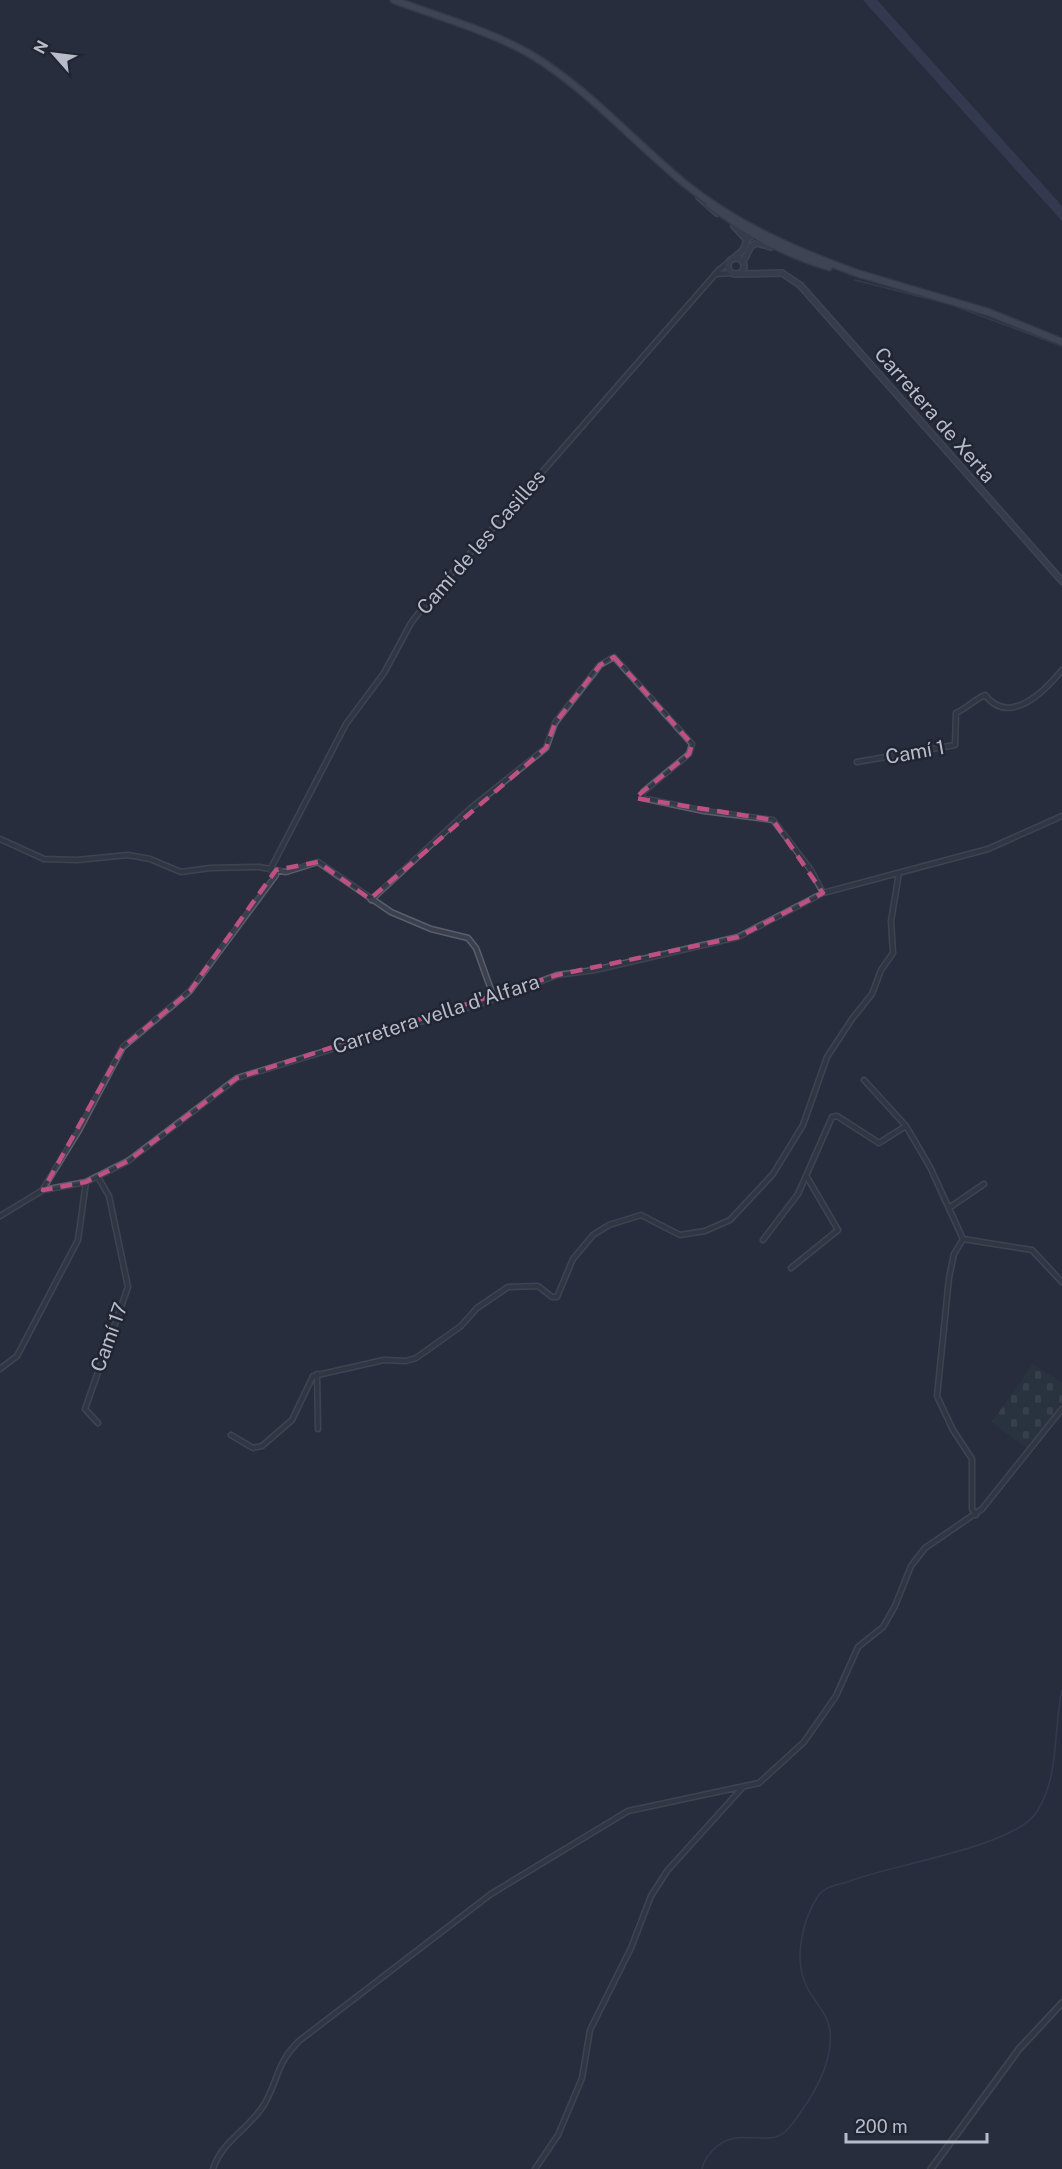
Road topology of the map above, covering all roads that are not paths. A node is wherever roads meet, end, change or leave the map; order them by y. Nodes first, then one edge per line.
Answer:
1 (394, 0) edge
2 (686, 184) junction
3 (699, 197) junction
4 (724, 210) junction
5 (753, 234) junction
6 (749, 243) junction
7 (795, 250) junction
8 (731, 260) junction
9 (808, 260) junction
10 (744, 264) junction
11 (759, 272) junction
12 (735, 273) junction
13 (714, 275) junction
14 (862, 275) junction
15 (1062, 342) edge
16 (1062, 580) edge
17 (1062, 670) edge
18 (857, 762) dead end
19 (1062, 816) edge
20 (0, 839) edge
21 (273, 870) junction
22 (899, 873) junction
23 (823, 893) junction
24 (371, 900) junction
25 (494, 998) junction
26 (864, 1080) dead end
27 (906, 1126) junction
28 (807, 1177) junction
29 (98, 1178) junction
30 (86, 1182) junction
31 (984, 1184) dead end
32 (43, 1190) junction
33 (949, 1208) junction
34 (0, 1216) edge
35 (963, 1239) junction
36 (764, 1240) dead end
37 (791, 1268) dead end
38 (1062, 1282) edge
39 (0, 1368) edge
40 (317, 1374) junction
41 (1062, 1409) edge
42 (98, 1423) dead end
43 (318, 1429) dead end
44 (231, 1435) dead end
45 (976, 1515) junction
46 (743, 1786) junction
47 (1062, 2003) edge
48 (213, 2169) edge
49 (535, 2169) edge
50 (931, 2169) edge

1 - 2 main road
2 - 3 main road
2 - 4 main road
3 - 5 main road
3 - 6 main road
4 - 5 main road
4 - 7 main road
5 - 6 main road
5 - 7 main road
5 - 9 main road
6 - 8 main road
6 - 9 main road
6 - 10 main road
7 - 14 main road
8 - 10 main road
8 - 12 main road
8 - 13 street, Camí de les Casilles
9 - 14 main road
10 - 11 main road
10 - 12 main road
11 - 12 main road
11 - 16 main road, Carretera de Xerta
12 - 13 street
13 - 21 street, Camí de les Casilles
14 - 15 main road
17 - 18 street, Camí 1
19 - 22 street, Carretera vella d'Alfara
20 - 21 street
21 - 24 street
21 - 32 street, Camí de les Casilles
22 - 23 street, Carretera vella d'Alfara
22 - 40 street
23 - 24 street
23 - 25 street, Carretera vella d'Alfara
24 - 25 street
25 - 29 street, Carretera vella d'Alfara
26 - 27 street
27 - 28 street
27 - 33 street
28 - 36 street
28 - 37 street
29 - 30 street, Carretera vella d'Alfara
29 - 42 street, Camí 17
30 - 32 street, Carretera vella d'Alfara
30 - 39 street
31 - 33 street
32 - 34 street, Carretera vella d'Alfara
33 - 35 street
35 - 38 street
35 - 45 street
40 - 43 street
40 - 44 street
41 - 45 street
45 - 46 street
46 - 48 street
46 - 49 street
47 - 50 street

